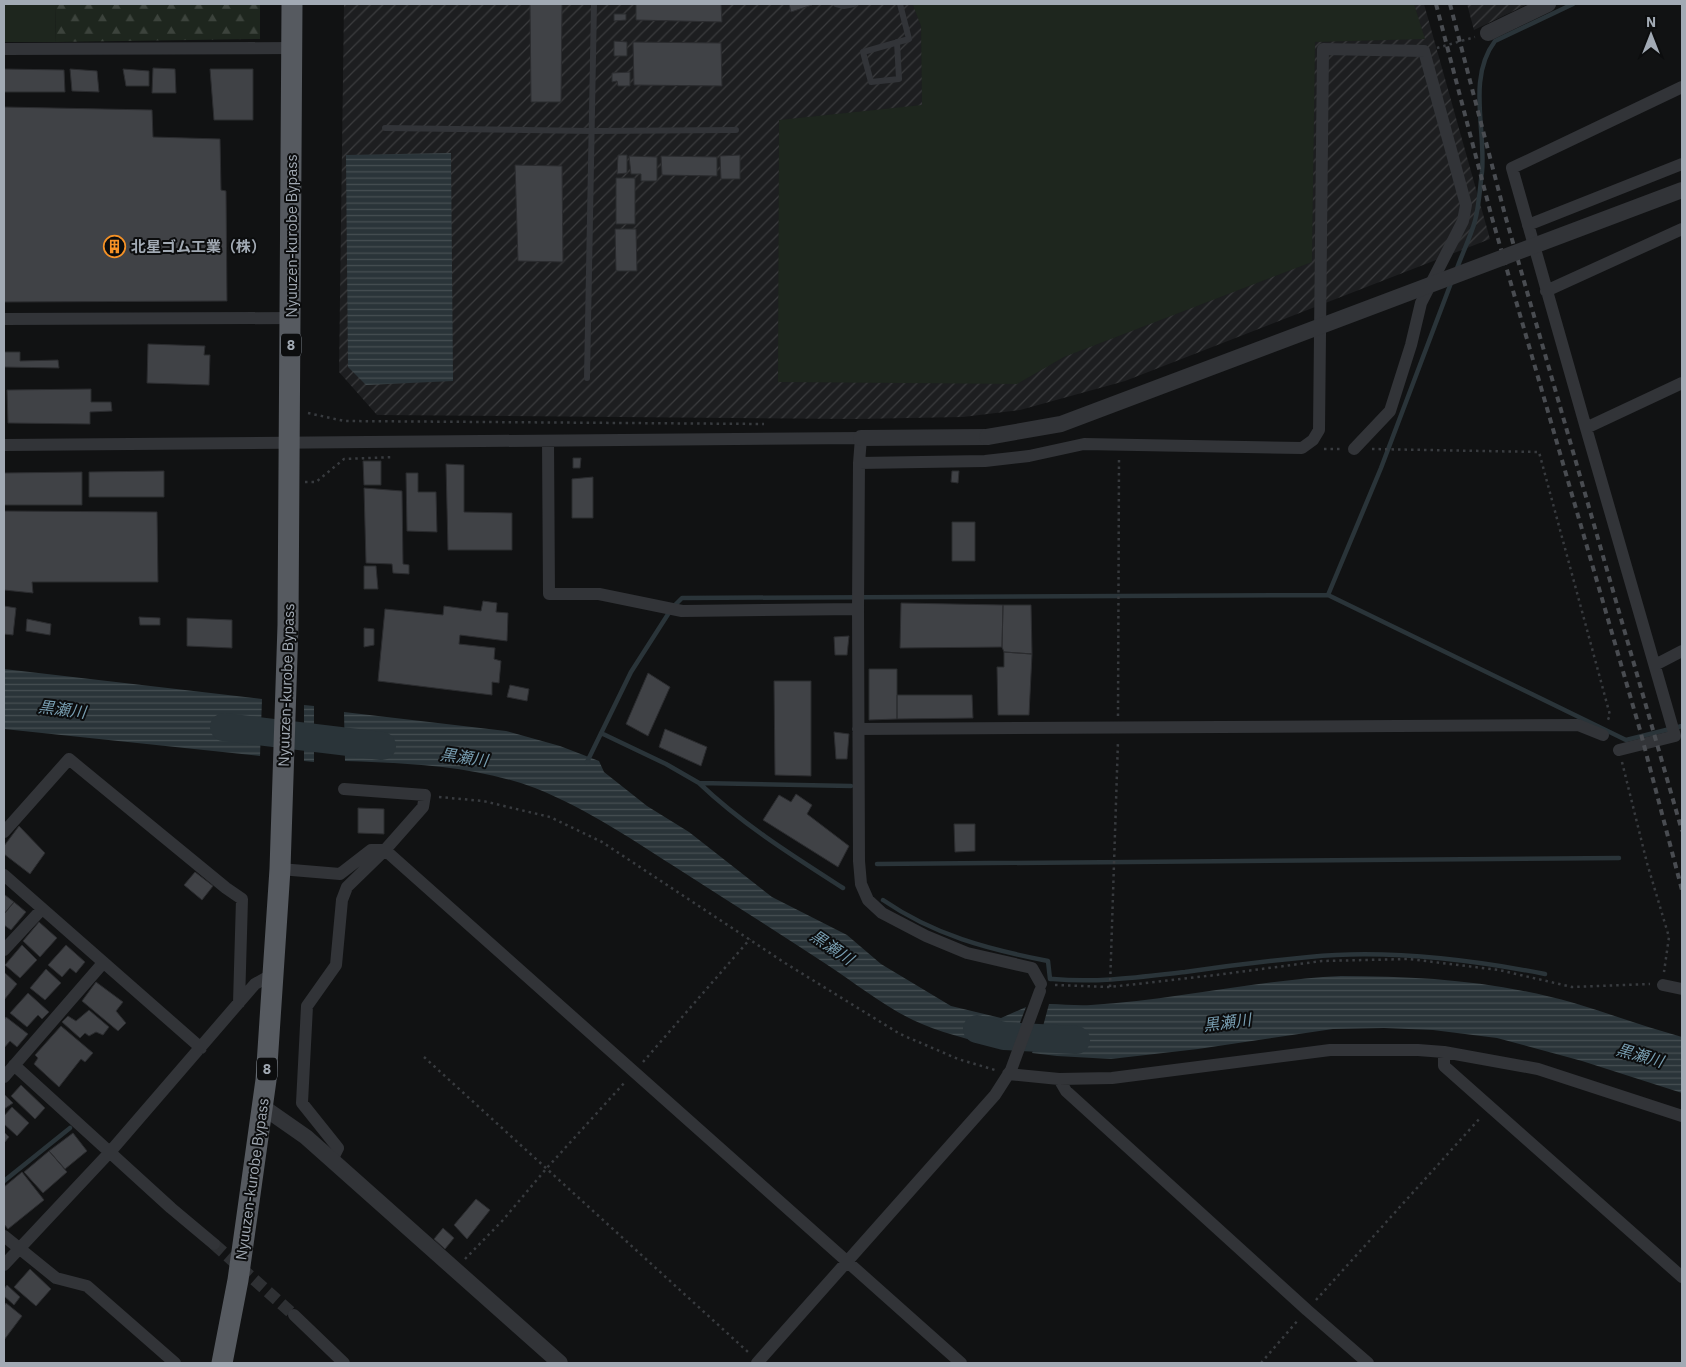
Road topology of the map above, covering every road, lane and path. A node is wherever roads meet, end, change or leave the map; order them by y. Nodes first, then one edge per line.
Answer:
1 (292, 4) edge
2 (594, 4) edge
3 (836, 4) edge
4 (854, 4) edge
5 (900, 4) edge
6 (1548, 4) edge
7 (1488, 33) joint
8 (897, 42) junction
9 (292, 48) junction
10 (4, 49) edge
11 (1424, 50) junction
12 (1682, 87) edge
13 (385, 128) dead end
14 (592, 130) junction
15 (736, 130) dead end
16 (1682, 164) edge
17 (1682, 190) edge
18 (1528, 225) junction
19 (1682, 229) edge
20 (1546, 291) junction
21 (291, 318) junction
22 (4, 320) edge
23 (587, 378) dead end
24 (1682, 383) edge
25 (290, 413) junction
26 (769, 424) dead end
27 (1586, 428) junction
28 (861, 438) junction
29 (1313, 440) junction
30 (548, 441) junction
31 (290, 443) junction
32 (4, 445) edge
33 (1354, 449) junction
34 (400, 457) dead end
35 (859, 463) junction
36 (289, 482) junction
37 (858, 609) junction
38 (1682, 651) edge
39 (1655, 665) junction
40 (858, 729) junction
41 (1603, 735) joint
42 (1679, 735) edge
43 (1619, 750) joint
44 (344, 789) dead end
45 (425, 795) junction
46 (4, 832) edge
47 (385, 850) junction
48 (280, 869) junction
49 (4, 875) edge
50 (42, 908) junction
51 (750, 939) junction
52 (4, 950) edge
53 (103, 963) junction
54 (273, 974) junction
55 (1663, 985) junction
56 (1040, 988) junction
57 (1682, 989) edge
58 (239, 1003) junction
59 (201, 1048) junction
60 (1444, 1052) junction
61 (424, 1057) dead end
62 (14, 1065) junction
63 (635, 1072) junction
64 (1009, 1072) junction
65 (4, 1077) edge
66 (1059, 1079) junction
67 (1490, 1106) junction
68 (263, 1107) junction
69 (1682, 1116) edge
70 (110, 1152) junction
71 (332, 1160) junction
72 (546, 1169) junction
73 (4, 1236) edge
74 (214, 1244) tunnel mouth
75 (18, 1249) junction
76 (847, 1261) junction
77 (4, 1265) edge
78 (455, 1269) junction
79 (1682, 1277) edge
80 (1307, 1310) junction
81 (294, 1314) tunnel mouth
82 (175, 1363) edge
83 (222, 1363) edge
84 (344, 1363) edge
85 (560, 1363) edge
86 (758, 1363) edge
87 (961, 1363) edge
88 (1261, 1363) edge
89 (1368, 1363) edge

1 - 9 highway, Nyuuzen-kurobe Bypass / 8
2 - 14 lane
3 - 4 lane
5 - 8 lane
6 - 7 street
7 - 11 path
8 - 8 lane
9 - 10 street
9 - 21 highway, Nyuuzen-kurobe Bypass / 8
11 - 29 street
11 - 33 street
12 - 18 street
13 - 14 lane
14 - 15 lane
14 - 23 lane
16 - 18 street
17 - 28 street, bridge
18 - 20 street
19 - 20 street
20 - 27 street
21 - 22 street
21 - 25 highway, Nyuuzen-kurobe Bypass / 8
24 - 27 street
25 - 26 path
25 - 31 highway, Nyuuzen-kurobe Bypass / 8
27 - 39 street
28 - 30 street
28 - 35 street
29 - 33 path
29 - 35 street
30 - 31 street
30 - 37 street
31 - 32 street
31 - 36 highway, Nyuuzen-kurobe Bypass / 8
33 - 41 path
34 - 36 path
35 - 37 street
36 - 48 highway, Nyuuzen-kurobe Bypass / 8
37 - 40 street
38 - 39 street
39 - 42 street
40 - 41 street
40 - 56 street
42 - 43 street
43 - 55 path
44 - 45 street
45 - 47 street
45 - 51 path
46 - 58 street
47 - 48 street
47 - 63 street
47 - 71 street
48 - 54 highway, Nyuuzen-kurobe Bypass / 8
49 - 50 street
50 - 52 street
50 - 53 street
51 - 63 path
51 - 64 path
53 - 59 street
53 - 62 street
54 - 58 street
54 - 68 highway, Nyuuzen-kurobe Bypass / 8
55 - 56 path
55 - 57 street
56 - 64 street
58 - 59 street
59 - 70 street
60 - 66 street
60 - 67 street
60 - 69 street
61 - 72 path
62 - 65 street
62 - 70 street
63 - 72 path
63 - 76 street
64 - 66 street
64 - 76 street
66 - 80 street
67 - 79 street
67 - 80 path
68 - 71 street
68 - 83 highway, Nyuuzen-kurobe Bypass / 8
70 - 74 street
70 - 75 street
71 - 78 street
72 - 78 path
72 - 86 path
73 - 75 street
75 - 77 street
75 - 82 street
76 - 86 street
76 - 87 street
78 - 85 street
80 - 88 path
80 - 89 street
81 - 84 street

